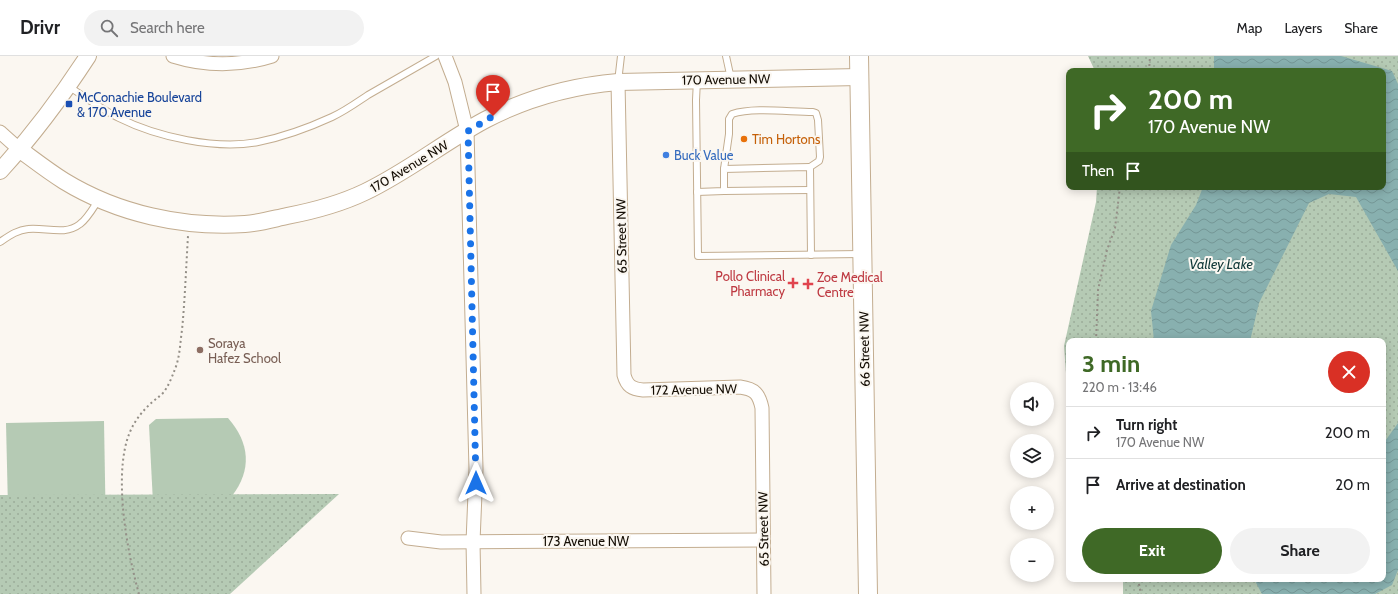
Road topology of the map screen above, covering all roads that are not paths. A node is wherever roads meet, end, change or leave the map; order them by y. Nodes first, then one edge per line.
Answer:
1 (88, 56) edge
2 (173, 56) edge
3 (272, 56) edge
4 (436, 56) edge
5 (445, 56) edge
6 (621, 56) edge
7 (726, 56) edge
8 (859, 56) edge
9 (859, 77) junction
10 (731, 79) junction
11 (697, 80) junction
12 (618, 82) junction
13 (68, 86) junction
14 (468, 131) junction
15 (0, 132) edge
16 (19, 149) junction
17 (810, 167) junction
18 (724, 169) junction
19 (0, 170) edge
20 (810, 190) junction
21 (697, 192) junction
22 (724, 192) junction
23 (99, 199) junction
24 (0, 242) edge
25 (862, 254) junction
26 (811, 255) junction
27 (631, 387) joint
28 (756, 393) joint
29 (408, 538) dead end
30 (763, 540) junction
31 (473, 542) junction
32 (474, 594) edge
33 (764, 594) edge
34 (868, 594) edge

1 - 13 street
2 - 3 street
4 - 13 lane
5 - 14 street
6 - 12 lane
7 - 10 lane
8 - 9 main road, 66 Street NW
9 - 10 street, 170 Avenue NW
9 - 25 main road, 66 Street NW
10 - 11 street, 170 Avenue NW
11 - 12 street, 170 Avenue NW
11 - 21 lane
12 - 14 street, 170 Avenue NW
12 - 27 street, 65 Street NW
13 - 16 street
14 - 23 street, 170 Avenue NW
14 - 31 street
15 - 16 street, 170 Avenue NW
16 - 19 street
16 - 23 street, 170 Avenue NW
17 - 18 lane
17 - 18 lane
17 - 20 lane
18 - 22 lane
20 - 22 lane
20 - 26 lane
21 - 22 lane
21 - 26 lane
23 - 24 lane
25 - 26 lane
25 - 34 main road, 66 Street NW
27 - 28 street, 172 Avenue NW
28 - 30 street, 65 Street NW
29 - 31 street, 173 Avenue NW
30 - 31 street, 173 Avenue NW
30 - 33 street, 65 Street NW
31 - 32 street

